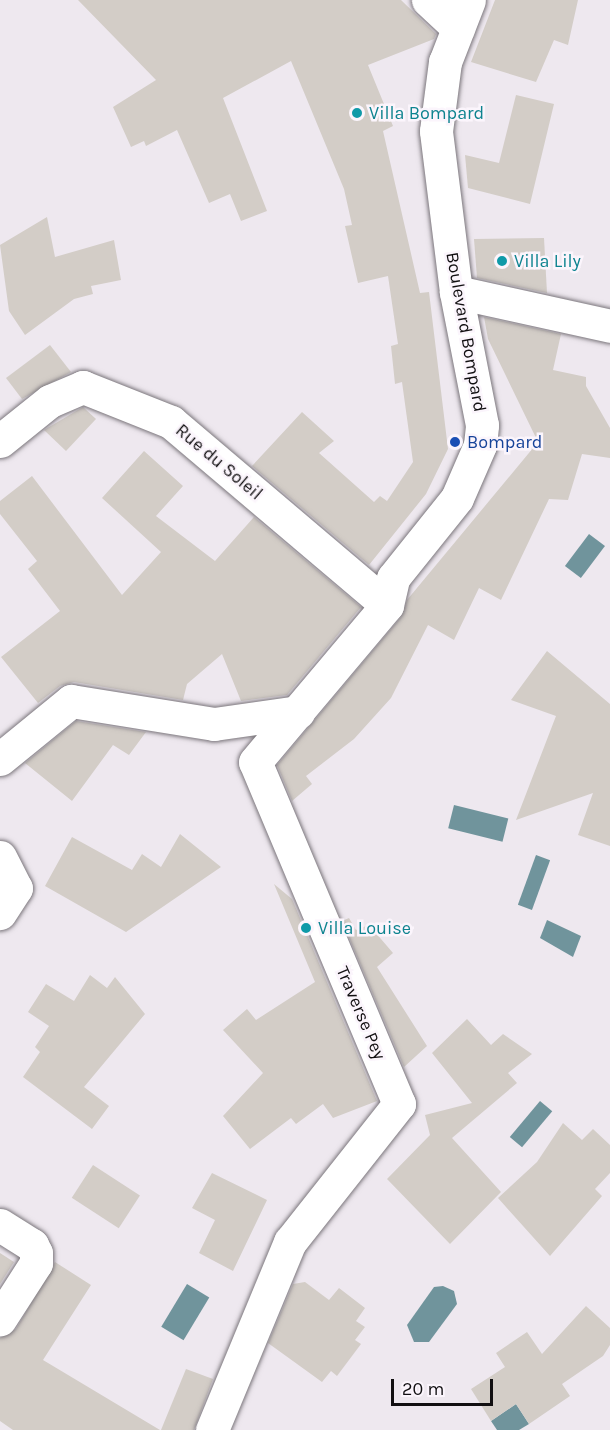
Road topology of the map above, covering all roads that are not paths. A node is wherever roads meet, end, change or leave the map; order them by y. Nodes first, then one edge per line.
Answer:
1 (428, 0) edge
2 (464, 14) edge
3 (456, 292) junction
4 (610, 326) edge
5 (0, 441) edge
6 (387, 605) junction
7 (298, 712) junction
8 (0, 759) edge
9 (0, 857) edge
10 (0, 913) edge
11 (0, 1225) edge
12 (0, 1319) edge
13 (212, 1430) edge

1 - 2 street
2 - 3 street, Boulevard Bompard
3 - 4 street
3 - 6 street, Boulevard Bompard
5 - 6 street, Rue du Soleil
6 - 7 street, Traverse Pey
7 - 8 street
7 - 13 street, Traverse Pey
9 - 10 street
11 - 12 street

